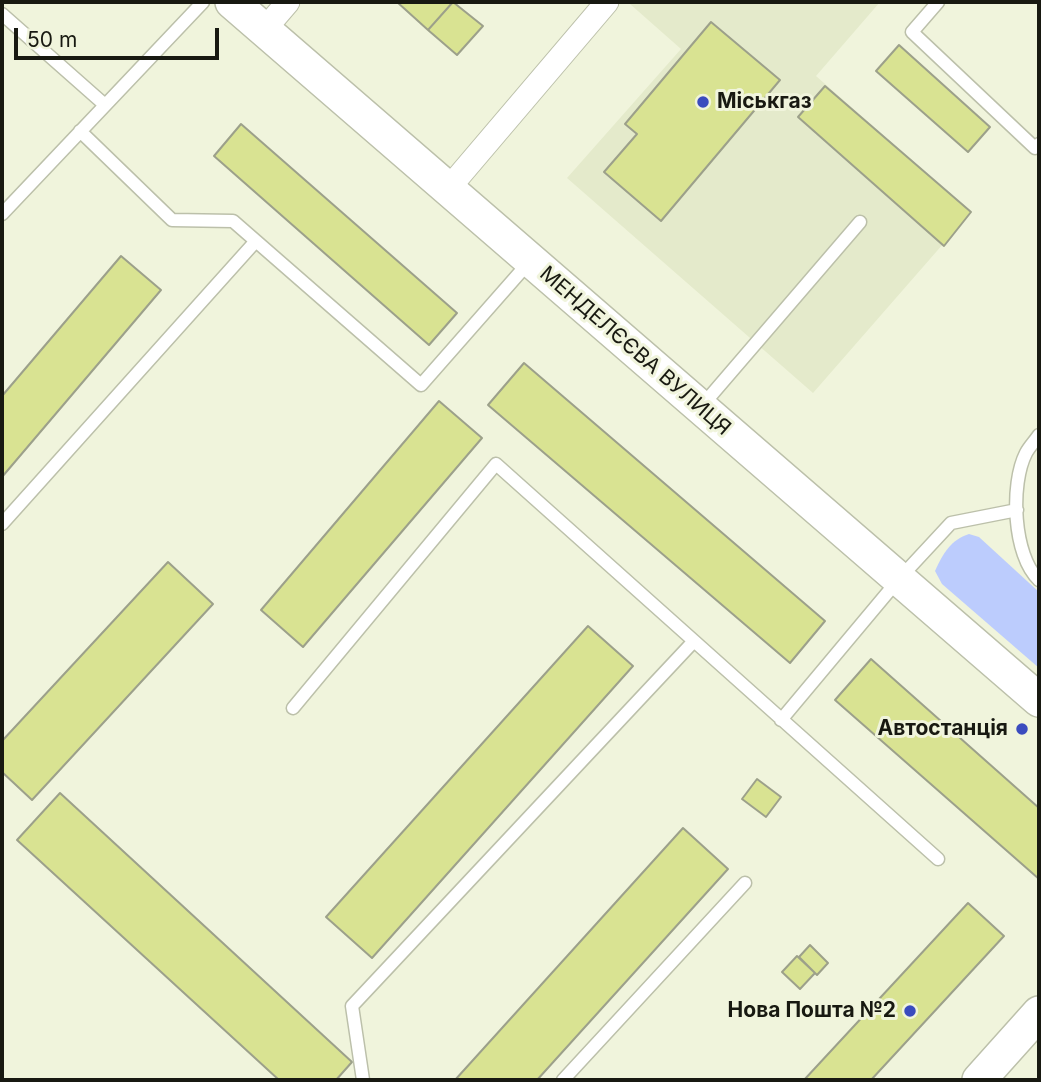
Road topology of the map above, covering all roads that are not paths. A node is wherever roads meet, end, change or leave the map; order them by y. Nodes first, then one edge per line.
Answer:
1 (203, 2) edge
2 (232, 2) edge
3 (288, 2) edge
4 (607, 2) edge
5 (938, 2) edge
6 (2, 14) edge
7 (264, 30) junction
8 (105, 105) junction
9 (80, 131) junction
10 (1039, 144) edge
11 (449, 189) junction
12 (2, 214) edge
13 (860, 222) dead end
14 (255, 242) junction
15 (530, 260) junction
16 (701, 408) junction
17 (1039, 435) edge
18 (1017, 510) junction
19 (2, 524) edge
20 (899, 579) junction
21 (1039, 580) edge
22 (694, 641) junction
23 (1039, 700) edge
24 (293, 708) dead end
25 (781, 720) junction
26 (937, 859) dead end
27 (745, 883) dead end
28 (1039, 1013) edge
29 (363, 1080) edge
30 (563, 1080) edge
31 (979, 1080) edge

1 - 8 lane
2 - 7 street, МЕНДЕЛЄЄВА ВУЛИЦЯ
3 - 7 street
4 - 11 street
5 - 10 lane
6 - 8 lane
7 - 11 street, МЕНДЕЛЄЄВА ВУЛИЦЯ
8 - 9 lane
9 - 12 lane
9 - 14 lane
11 - 15 street, МЕНДЕЛЄЄВА ВУЛИЦЯ
13 - 16 lane
14 - 15 lane
14 - 19 lane
15 - 16 street, МЕНДЕЛЄЄВА ВУЛИЦЯ
16 - 20 street, МЕНДЕЛЄЄВА ВУЛИЦЯ
17 - 18 lane
18 - 20 lane
18 - 21 lane
20 - 23 street, МЕНДЕЛЄЄВА ВУЛИЦЯ
20 - 25 lane
22 - 24 lane
22 - 25 lane
22 - 29 lane
25 - 26 lane
27 - 30 lane
28 - 31 street

